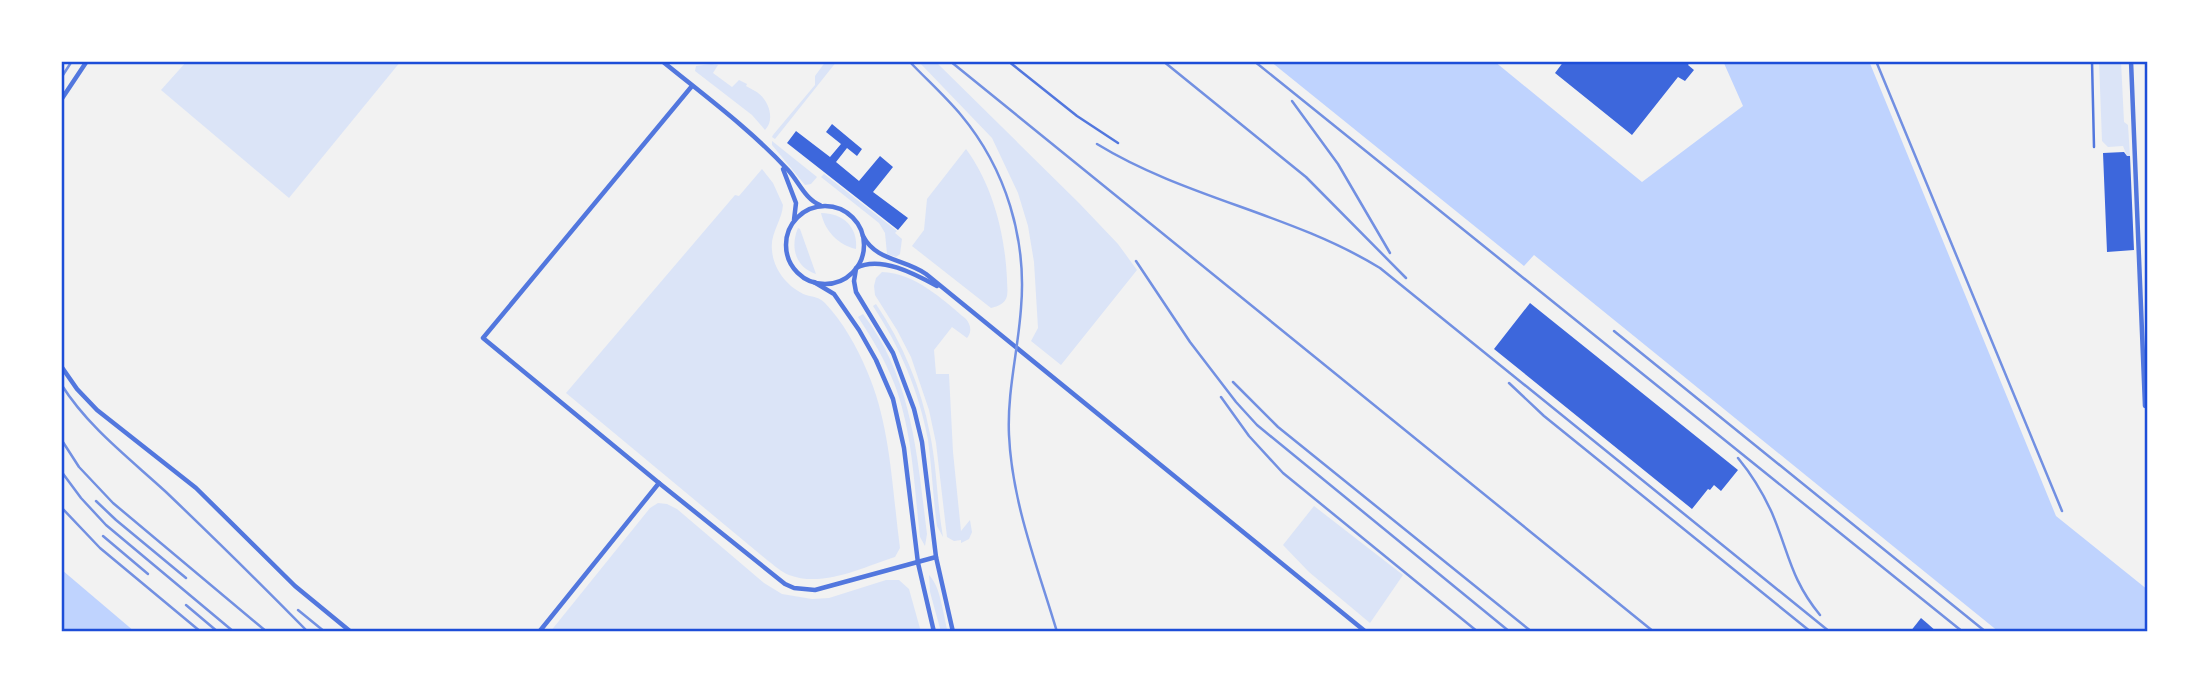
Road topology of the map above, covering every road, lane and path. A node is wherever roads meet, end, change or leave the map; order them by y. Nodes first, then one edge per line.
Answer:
1 (87, 61) edge
2 (662, 61) edge
3 (1008, 61) edge
4 (2092, 61) edge
5 (2132, 61) edge
6 (692, 86) junction
7 (61, 100) edge
8 (1118, 143) dead end
9 (2094, 147) dead end
10 (777, 159) junction
11 (824, 206) junction
12 (793, 224) junction
13 (863, 236) junction
14 (856, 269) junction
15 (814, 282) junction
16 (944, 290) junction
17 (61, 366) edge
18 (2145, 406) dead end
19 (659, 484) junction
20 (936, 557) junction
21 (918, 563) junction
22 (351, 632) edge
23 (539, 632) edge
24 (934, 632) edge
25 (953, 632) edge
26 (1366, 632) edge

1 - 7 street
2 - 6 street
3 - 8 lane
4 - 9 lane
5 - 18 street
6 - 10 street
6 - 19 street
10 - 11 street
10 - 12 street
11 - 12 street
11 - 13 street
12 - 15 street
13 - 14 street
13 - 16 street
14 - 15 street
14 - 16 street
14 - 20 street
15 - 21 street
16 - 26 street
17 - 22 street
19 - 21 street
19 - 23 street
20 - 21 street
20 - 25 street
21 - 24 street

